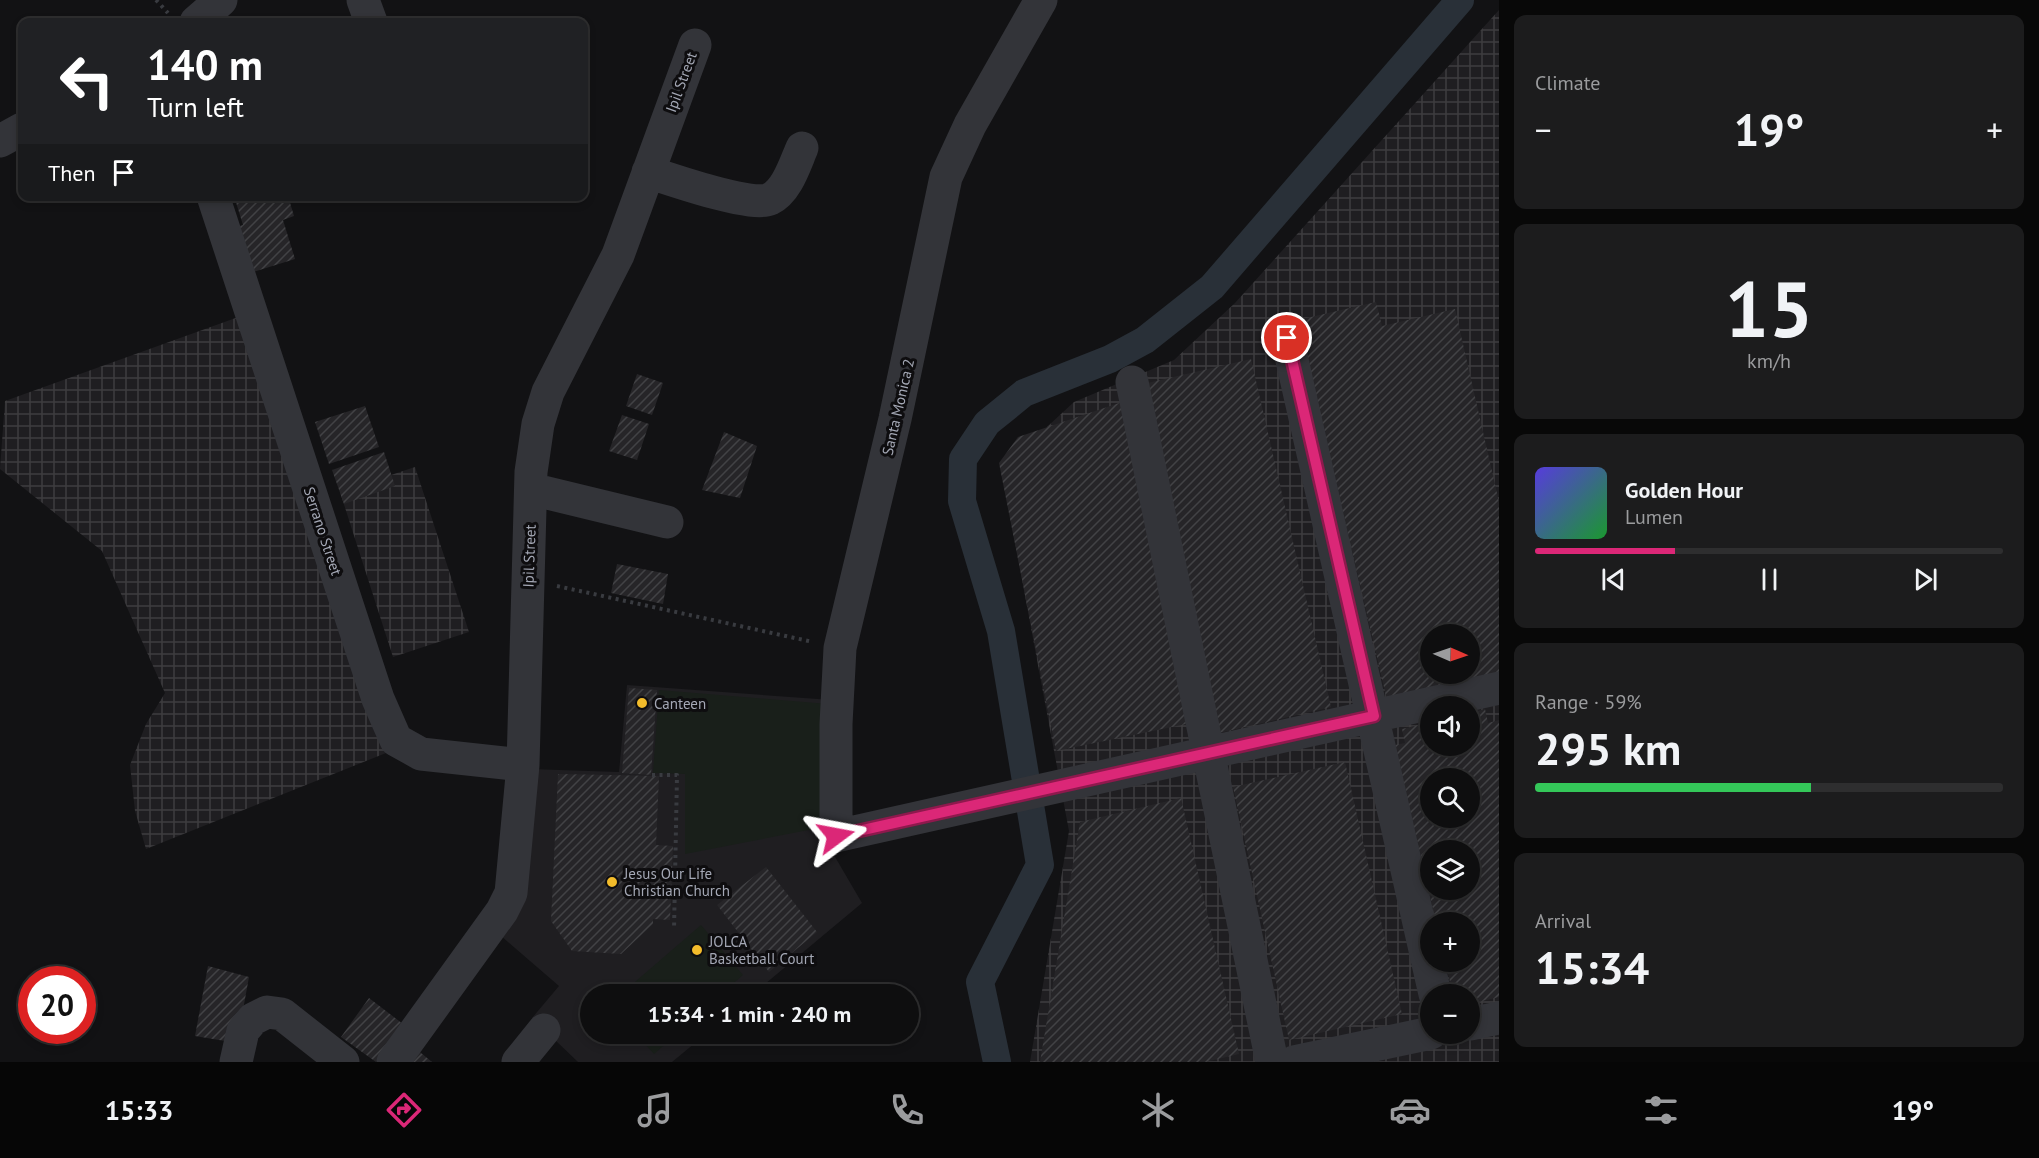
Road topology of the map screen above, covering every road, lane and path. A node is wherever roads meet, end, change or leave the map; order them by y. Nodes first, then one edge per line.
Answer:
1 (221, 0) edge
2 (363, 0) edge
3 (1041, 0) edge
4 (201, 18) edge
5 (370, 18) edge
6 (695, 45) dead end
7 (18, 131) edge
8 (0, 141) edge
9 (802, 148) dead end
10 (648, 172) junction
11 (215, 201) edge
12 (1287, 338) dead end
13 (1132, 382) dead end
14 (531, 489) junction
15 (667, 522) dead end
16 (528, 580) junction
17 (840, 648) junction
18 (1499, 688) edge
19 (1374, 716) junction
20 (1209, 752) junction
21 (522, 765) junction
22 (652, 775) dead end
23 (674, 930) dead end
24 (1433, 984) edge
25 (1499, 1018) edge
26 (1480, 1022) edge
27 (544, 1030) dead end
28 (1420, 1035) edge
29 (236, 1062) edge
30 (343, 1062) edge
31 (393, 1062) edge
32 (518, 1062) edge
33 (1272, 1062) edge
34 (1294, 1062) edge

1 - 4 street
2 - 5 street
3 - 17 street, Santa Monica 2
6 - 10 street, Ipil Street
7 - 8 street
9 - 10 street
10 - 14 street, Ipil Street
11 - 21 street, Serrano Street
12 - 19 street
13 - 20 street
14 - 15 street
14 - 16 street, Ipil Street
16 - 17 path
16 - 21 street, Ipil Street
17 - 20 street, Santa Monica 2
18 - 19 street
19 - 20 street
19 - 24 street
20 - 33 street
21 - 31 street, Ipil Street
22 - 23 path
25 - 26 street
27 - 32 street
28 - 34 street
29 - 30 street

